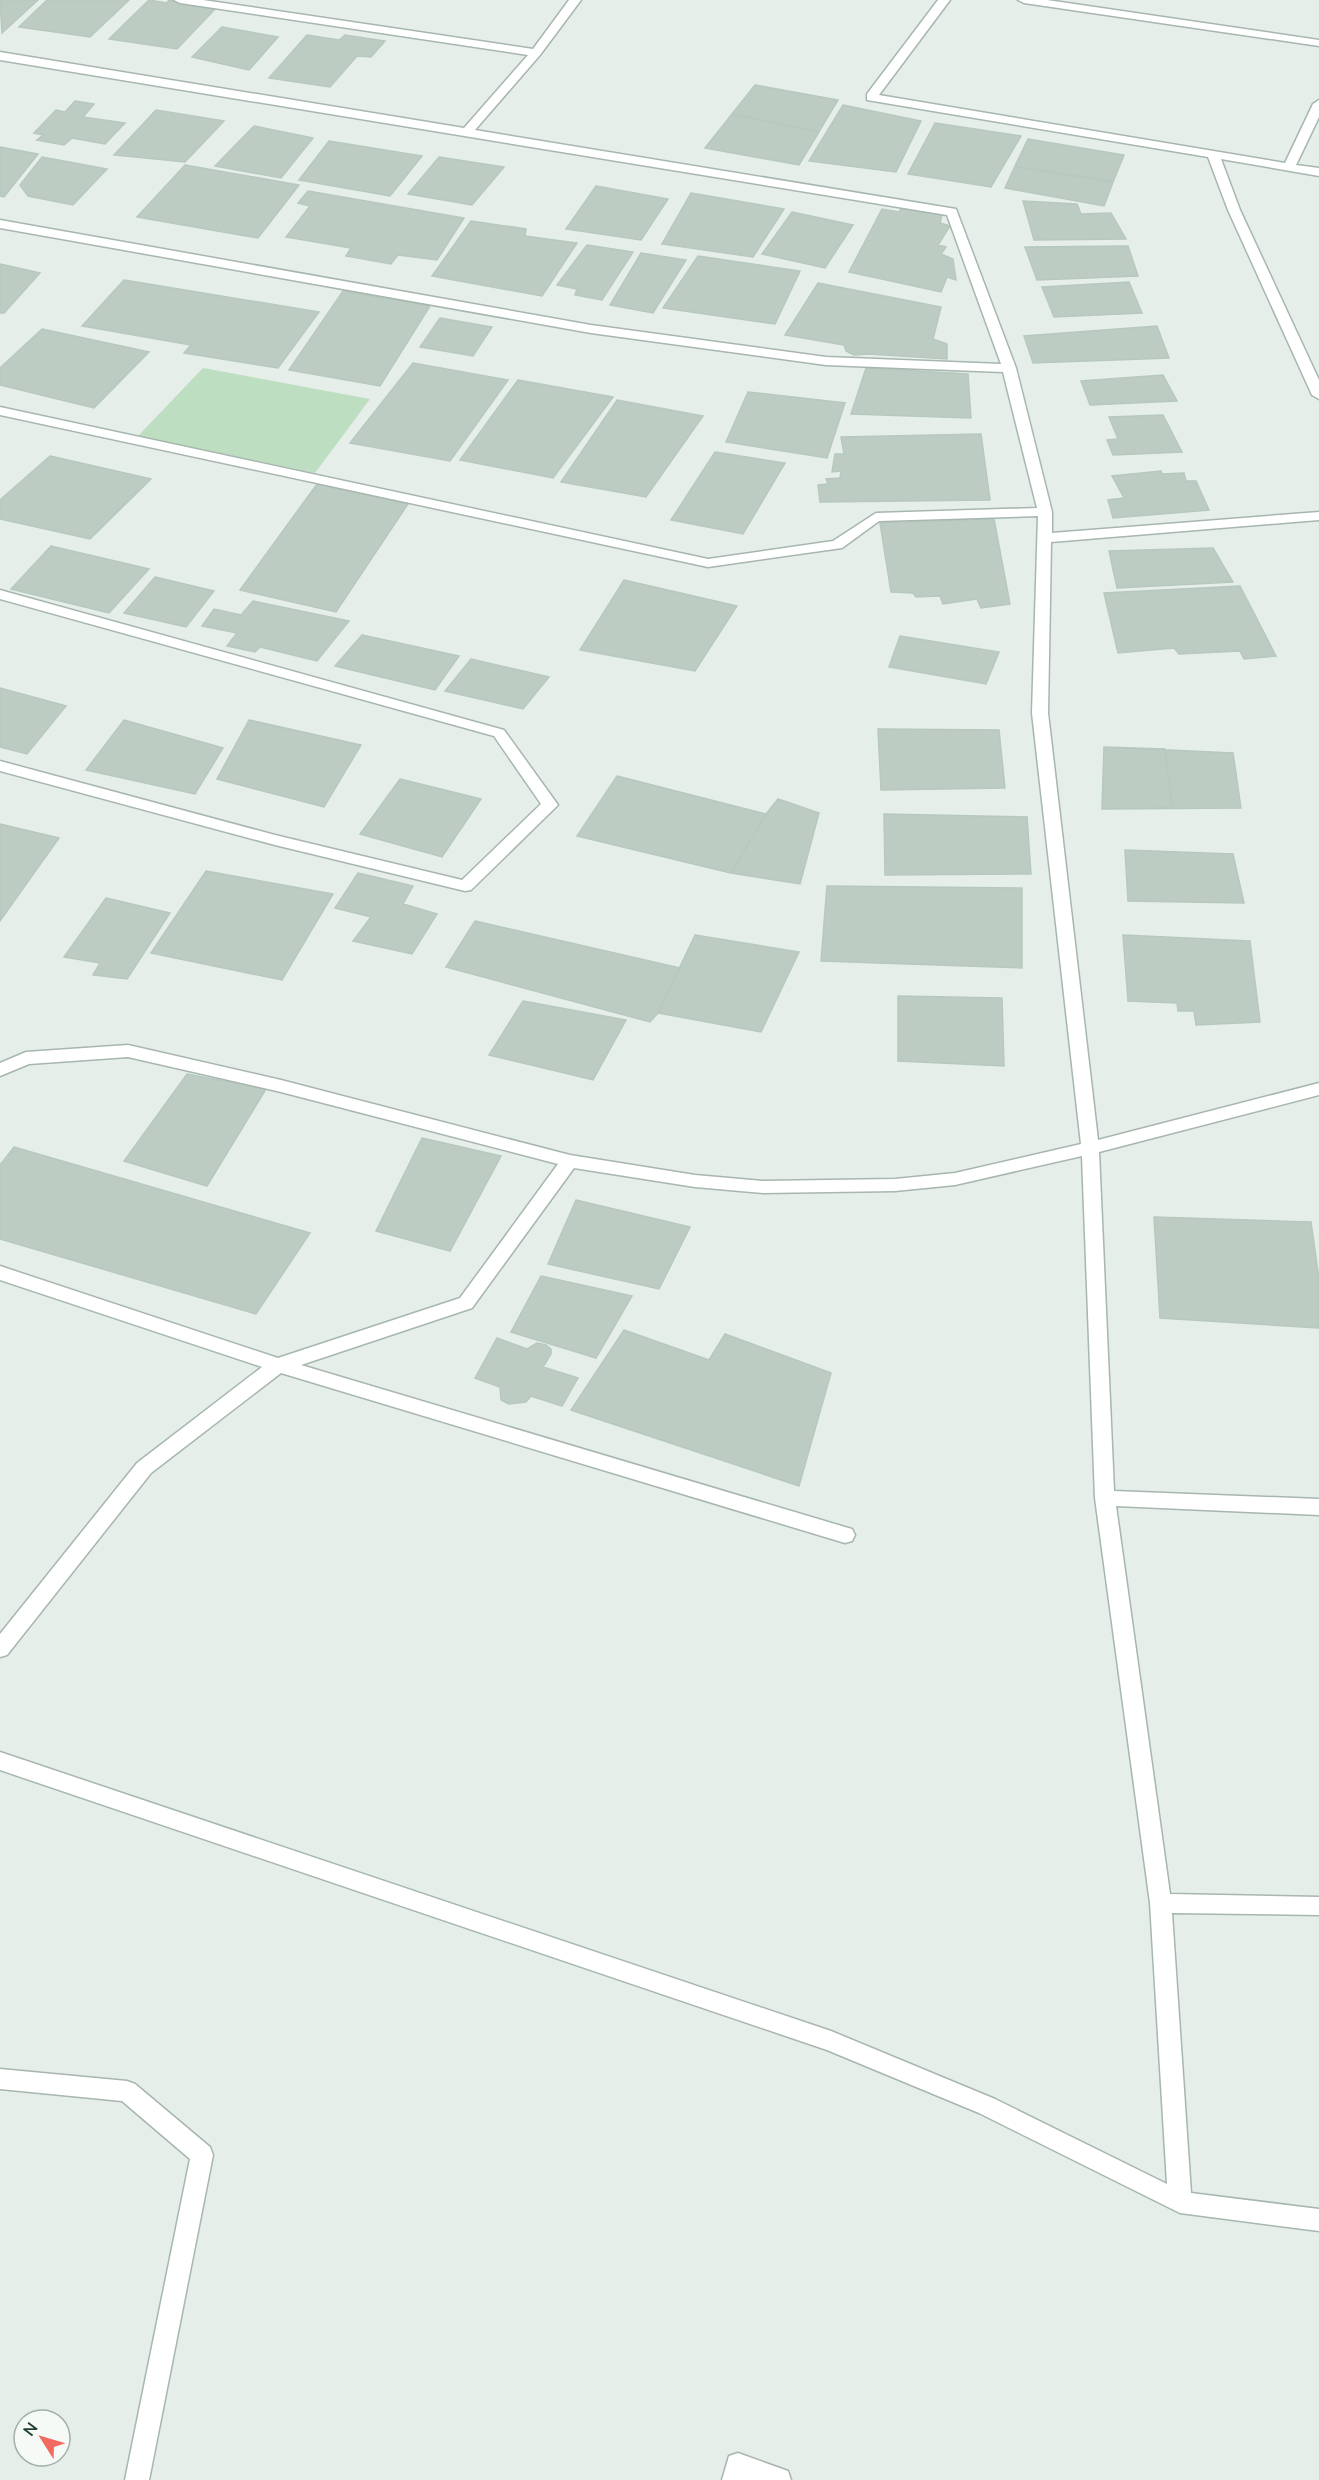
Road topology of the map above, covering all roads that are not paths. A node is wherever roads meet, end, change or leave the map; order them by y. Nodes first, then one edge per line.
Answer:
1 (180, 0) edge
2 (575, 0) edge
3 (944, 0) edge
4 (1024, 0) edge
5 (1319, 43) edge
6 (536, 53) junction
7 (0, 56) edge
8 (1319, 104) edge
9 (467, 132) junction
10 (1213, 154) junction
11 (1289, 167) junction
12 (1319, 172) edge
13 (0, 224) edge
14 (1009, 368) junction
15 (1319, 395) edge
16 (0, 411) edge
17 (1045, 512) junction
18 (1319, 516) edge
19 (1044, 538) junction
20 (0, 594) edge
21 (0, 766) edge
22 (0, 1070) edge
23 (1319, 1089) edge
24 (1090, 1148) junction
25 (570, 1161) junction
26 (0, 1272) edge
27 (278, 1365) junction
28 (1106, 1498) junction
29 (1319, 1507) edge
30 (845, 1534) dead end
31 (0, 1649) edge
32 (0, 1761) edge
33 (1161, 1903) junction
34 (1319, 1906) edge
35 (0, 2079) edge
36 (1180, 2202) junction
37 (1319, 2220) edge
38 (137, 2480) edge
39 (734, 2480) edge
40 (779, 2480) edge

1 - 6 street
2 - 6 street
3 - 10 street
4 - 5 street
6 - 9 street
7 - 9 street
8 - 11 street
9 - 14 street
10 - 11 street
10 - 15 street
11 - 12 street
13 - 14 street
14 - 17 street
16 - 17 street
17 - 19 street
18 - 19 street
19 - 24 street
20 - 21 street
22 - 25 street
23 - 24 street
24 - 25 street
24 - 28 street
25 - 27 street
26 - 27 street
27 - 30 street
27 - 31 street
28 - 29 street
28 - 33 street
32 - 36 street
33 - 34 street
33 - 36 street
35 - 38 street
36 - 37 street
39 - 40 street

